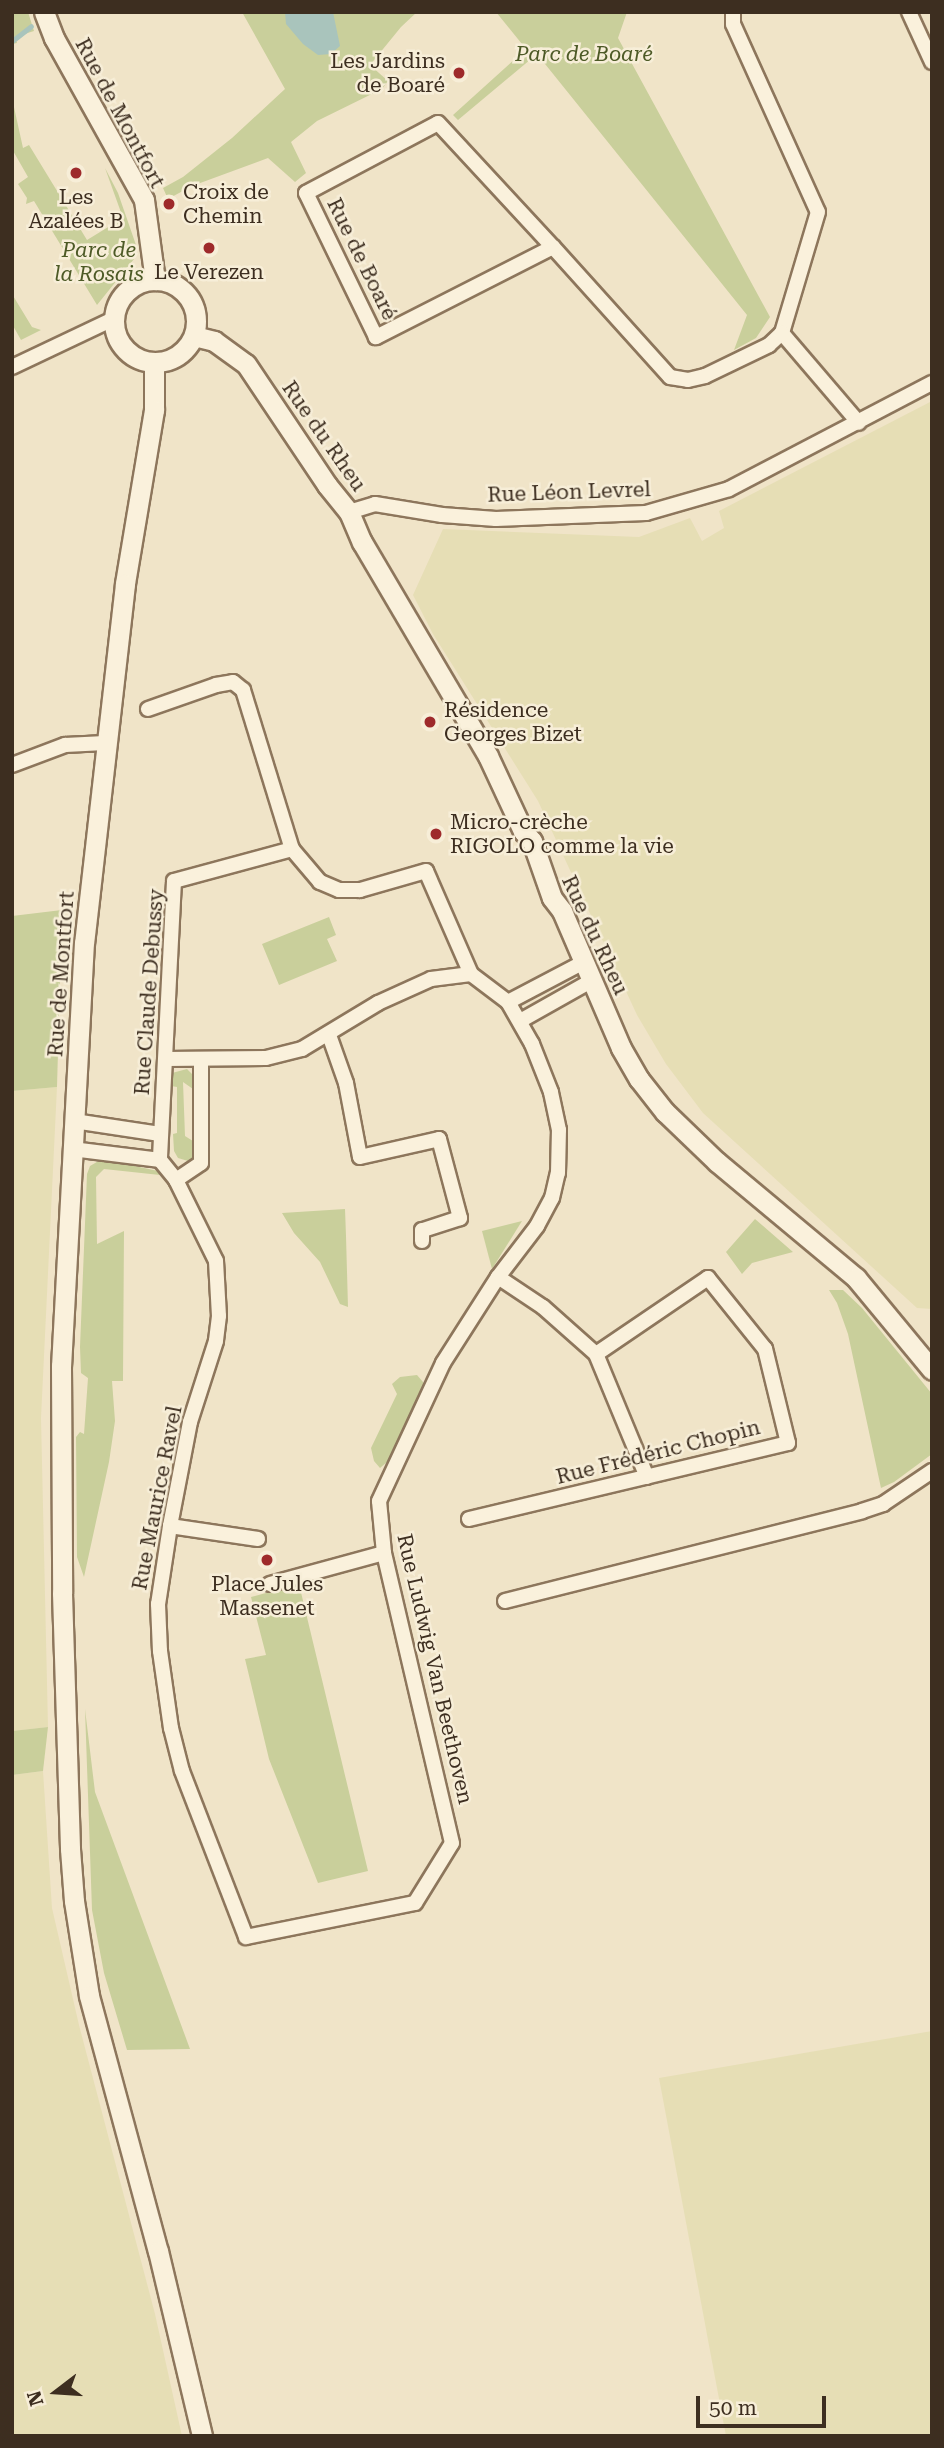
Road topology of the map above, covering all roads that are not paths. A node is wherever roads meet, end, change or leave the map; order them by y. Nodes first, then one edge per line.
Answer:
1 (44, 12) edge
2 (733, 12) edge
3 (909, 12) edge
4 (932, 62) edge
5 (553, 247) junction
6 (155, 280) junction
7 (113, 318) junction
8 (782, 332) junction
9 (194, 336) junction
10 (155, 362) junction
11 (12, 367) edge
12 (932, 383) edge
13 (859, 423) junction
14 (349, 512) junction
15 (148, 709) dead end
16 (105, 743) junction
17 (12, 765) edge
18 (292, 849) junction
19 (582, 963) junction
20 (471, 974) junction
21 (591, 981) junction
22 (508, 1002) junction
23 (520, 1021) junction
24 (328, 1035) junction
25 (166, 1059) junction
26 (201, 1061) junction
27 (74, 1121) junction
28 (160, 1134) junction
29 (72, 1149) junction
30 (160, 1160) junction
31 (176, 1180) junction
32 (422, 1241) dead end
33 (498, 1278) junction
34 (596, 1354) junction
35 (932, 1370) edge
36 (932, 1471) edge
37 (647, 1477) junction
38 (469, 1519) dead end
39 (170, 1526) junction
40 (258, 1539) dead end
41 (384, 1553) junction
42 (270, 1584) dead end
43 (505, 1601) dead end
44 (246, 1937) joint
45 (202, 2436) edge

1 - 6 main road, Rue de Montfort
2 - 8 street
3 - 4 street
5 - 5 street, Rue de Boaré
5 - 8 street, Rue de Boaré
6 - 7 main road
6 - 9 main road
7 - 10 main road
7 - 11 street
8 - 13 street
9 - 10 main road
9 - 14 main road, Rue du Rheu
10 - 16 main road, Rue de Montfort
12 - 13 street, Rue Léon Levrel
13 - 14 street, Rue Léon Levrel
14 - 19 main road, Rue du Rheu
15 - 18 street
16 - 17 street
16 - 27 main road, Rue de Montfort
18 - 20 street
18 - 25 street, Rue Claude Debussy
19 - 21 main road, Rue du Rheu
19 - 22 street
20 - 22 street
20 - 24 street
21 - 23 street
21 - 35 main road, Rue du Rheu
22 - 23 street, Rue Ludwig Van Beethoven
23 - 33 street, Rue Ludwig Van Beethoven
24 - 26 street
24 - 32 street
25 - 26 street
25 - 28 street, Rue Claude Debussy
26 - 31 street
27 - 28 street
27 - 29 main road, Rue de Montfort
28 - 30 street, Rue Claude Debussy
29 - 30 street
29 - 45 main road, Rue de Montfort
30 - 31 street, Rue Maurice Ravel
31 - 39 street, Rue Maurice Ravel
33 - 34 street
33 - 41 street, Rue Ludwig Van Beethoven
34 - 37 street
34 - 37 street, Rue Frédéric Chopin
36 - 43 street
37 - 38 street, Rue Frédéric Chopin
39 - 40 street
39 - 44 street, Rue Maurice Ravel
41 - 42 street
41 - 44 street, Rue Ludwig Van Beethoven

